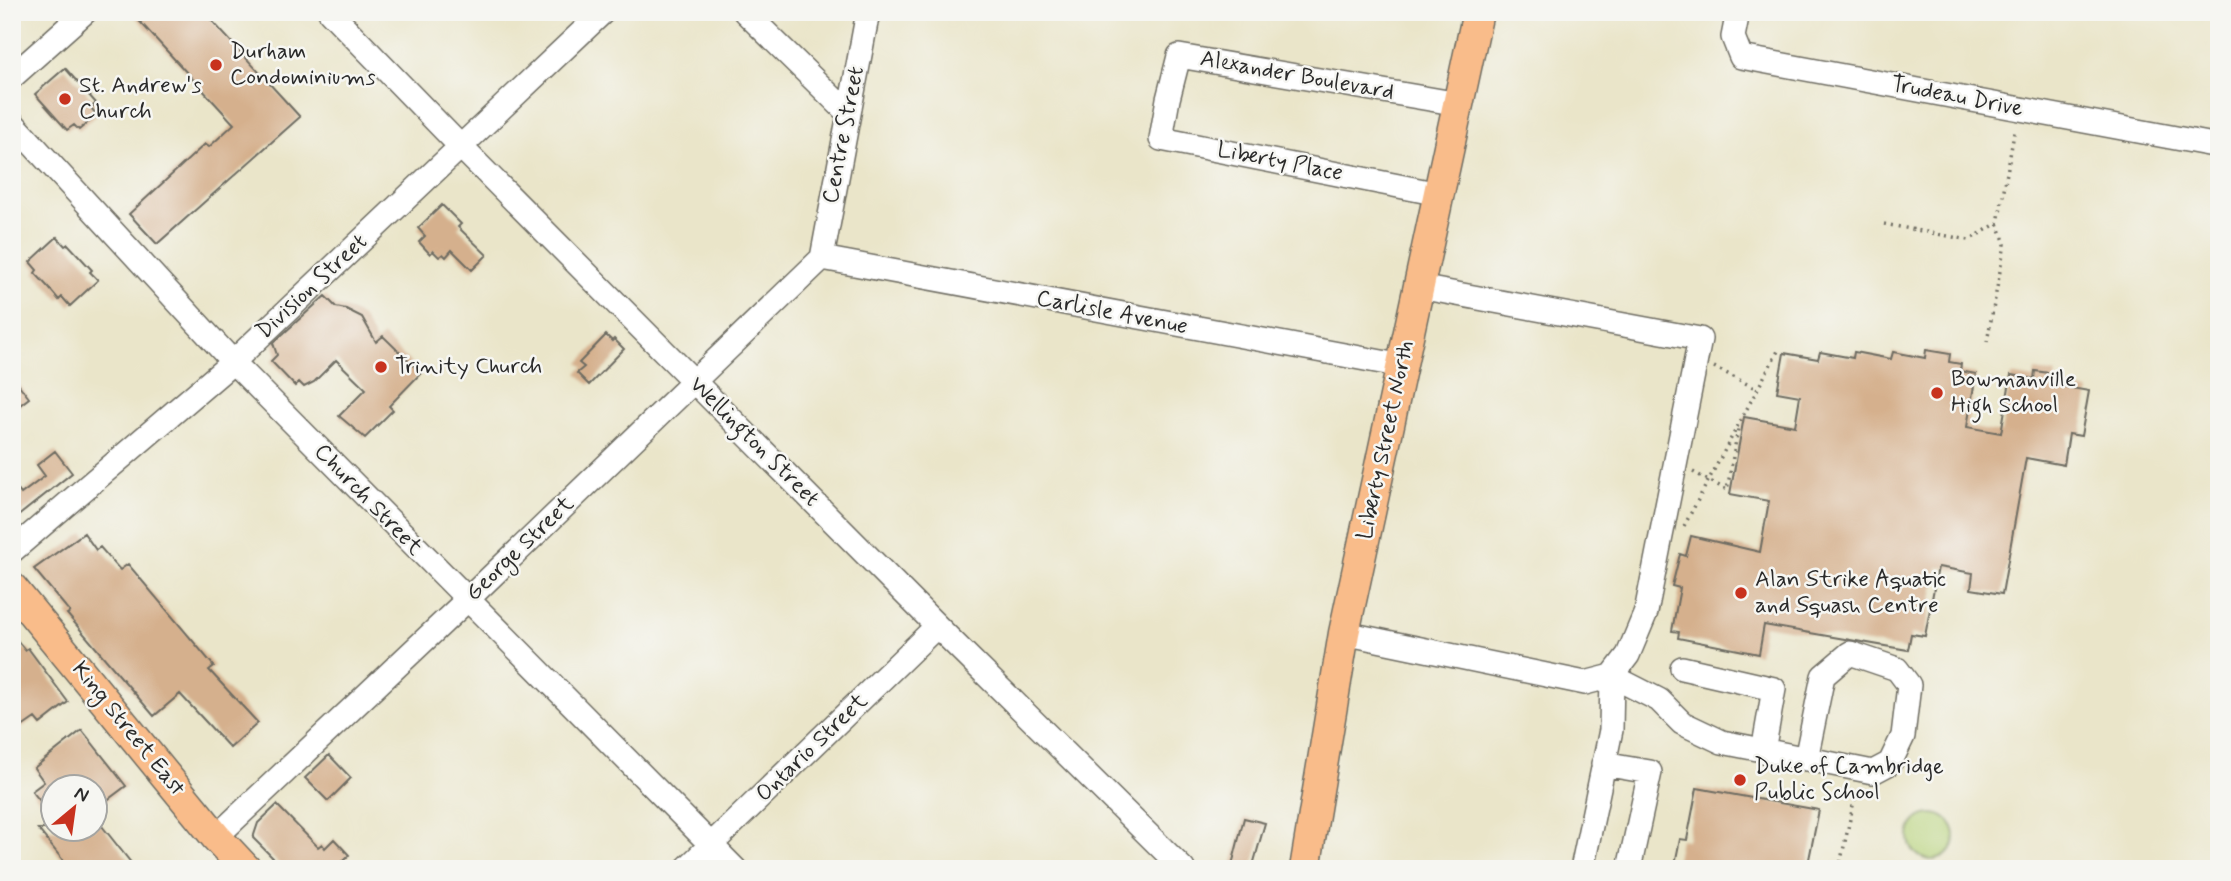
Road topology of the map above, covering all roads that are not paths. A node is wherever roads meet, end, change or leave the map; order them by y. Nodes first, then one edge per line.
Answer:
1 (85, 12) edge
2 (330, 12) edge
3 (603, 12) edge
4 (745, 12) edge
5 (868, 12) edge
6 (1478, 12) edge
7 (1738, 12) edge
8 (12, 77) edge
9 (1168, 99) joint
10 (1459, 104) junction
11 (848, 113) junction
12 (12, 122) edge
13 (2219, 146) edge
14 (461, 147) junction
15 (1439, 194) junction
16 (822, 258) junction
17 (1419, 287) junction
18 (233, 362) junction
19 (1403, 366) junction
20 (695, 382) junction
21 (12, 551) edge
22 (12, 588) edge
23 (467, 600) junction
24 (937, 626) junction
25 (1344, 633) junction
26 (1682, 668) dead end
27 (1612, 676) junction
28 (1763, 751) junction
29 (1805, 759) junction
30 (1604, 764) junction
31 (216, 837) junction
32 (712, 845) junction
33 (246, 869) edge
34 (686, 869) edge
35 (735, 869) edge
36 (1182, 869) edge
37 (1305, 869) edge
38 (1582, 869) edge
39 (1629, 869) edge

1 - 8 street
2 - 14 street, Wellington Street
3 - 14 street, Division Street
4 - 11 street
5 - 11 street, Centre Street
6 - 10 main road, Liberty Street North
7 - 13 street, Trudeau Drive
9 - 10 street, Alexander Boulevard
9 - 15 street, Liberty Place
10 - 15 main road, Liberty Street North
11 - 16 street, Centre Street
12 - 18 street, Church Street
14 - 18 street, Division Street
14 - 20 street, Wellington Street
15 - 17 main road, Liberty Street North
16 - 19 street, Carlisle Avenue
16 - 20 street, George Street
17 - 19 main road, Liberty Street North
17 - 27 street
18 - 21 street, Division Street
18 - 23 street, Church Street
19 - 25 main road, Liberty Street North
20 - 23 street, George Street
20 - 24 street, Wellington Street
22 - 31 main road, King Street East
23 - 31 street, George Street
23 - 32 street, Church Street
24 - 32 street, Ontario Street
24 - 36 street, Wellington Street
25 - 27 street
25 - 37 main road, Liberty Street North
26 - 28 street
27 - 28 street
27 - 30 street
28 - 29 street
29 - 29 street
30 - 38 street
30 - 39 street
31 - 33 main road, King Street East
32 - 34 street, Ontario Street
32 - 35 street, Church Street

